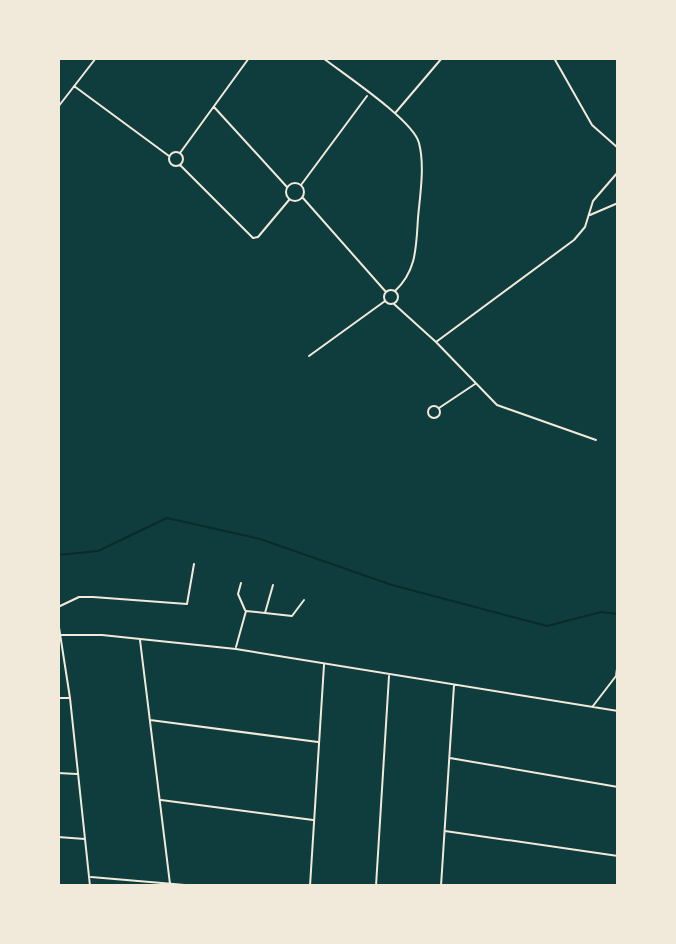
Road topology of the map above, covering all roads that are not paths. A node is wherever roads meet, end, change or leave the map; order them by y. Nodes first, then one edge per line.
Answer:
1 (96, 58) edge
2 (249, 58) edge
3 (323, 58) edge
4 (442, 58) edge
5 (554, 58) edge
6 (74, 86) junction
7 (368, 94) junction
8 (214, 106) junction
9 (58, 107) edge
10 (395, 112) junction
11 (618, 148) edge
12 (180, 153) junction
13 (169, 156) junction
14 (180, 165) junction
15 (618, 172) edge
16 (301, 185) junction
17 (287, 187) junction
18 (303, 198) junction
19 (289, 200) junction
20 (618, 203) edge
21 (588, 216) junction
22 (395, 291) junction
23 (386, 292) junction
24 (385, 301) junction
25 (394, 304) junction
26 (436, 342) junction
27 (309, 356) dead end
28 (476, 383) junction
29 (439, 408) dead end
30 (596, 440) dead end
31 (194, 564) dead end
32 (241, 583) dead end
33 (273, 585) dead end
34 (304, 600) dead end
35 (58, 607) edge
36 (246, 611) junction
37 (265, 613) junction
38 (58, 621) edge
39 (60, 636) edge
40 (140, 639) junction
41 (236, 649) junction
42 (618, 662) edge
43 (324, 664) junction
44 (389, 674) junction
45 (454, 685) junction
46 (58, 698) edge
47 (70, 698) junction
48 (592, 707) junction
49 (618, 711) edge
50 (150, 720) junction
51 (319, 742) junction
52 (449, 758) junction
53 (58, 773) edge
54 (78, 774) junction
55 (618, 787) edge
56 (160, 800) junction
57 (314, 820) junction
58 (444, 830) junction
59 (58, 837) edge
60 (85, 839) junction
61 (618, 856) edge
62 (89, 876) junction
63 (170, 884) junction
64 (90, 886) edge
65 (197, 886) edge
66 (310, 886) edge
67 (376, 886) edge
68 (441, 886) edge

1 - 6 street
2 - 8 street
3 - 7 street
4 - 10 street
5 - 11 street
6 - 9 street
6 - 13 street
7 - 10 street
7 - 16 street
8 - 12 street
8 - 17 street
10 - 22 street
12 - 13 street
12 - 14 street
13 - 14 street
14 - 19 street
15 - 21 street
16 - 17 street
16 - 18 street
17 - 19 street
18 - 19 street
18 - 23 street
20 - 21 street
21 - 26 street
22 - 23 street
22 - 25 street
23 - 24 street
24 - 25 street
24 - 27 street
25 - 26 street
26 - 28 street
28 - 29 street
28 - 30 street
31 - 35 street
32 - 36 street
33 - 37 street
34 - 37 street
36 - 37 street
36 - 41 street
38 - 39 street
39 - 40 street
39 - 47 street
40 - 41 street
40 - 50 street
41 - 43 street
42 - 48 street
43 - 44 street
43 - 51 street
44 - 45 street
44 - 67 street
45 - 48 street
45 - 52 street
46 - 47 street
47 - 54 street
48 - 49 street
50 - 51 street
50 - 56 street
51 - 57 street
52 - 55 street
52 - 58 street
53 - 54 street
54 - 60 street
56 - 57 street
56 - 63 street
57 - 66 street
58 - 61 street
58 - 68 street
59 - 60 street
60 - 62 street
62 - 63 street
62 - 64 street
63 - 65 street

